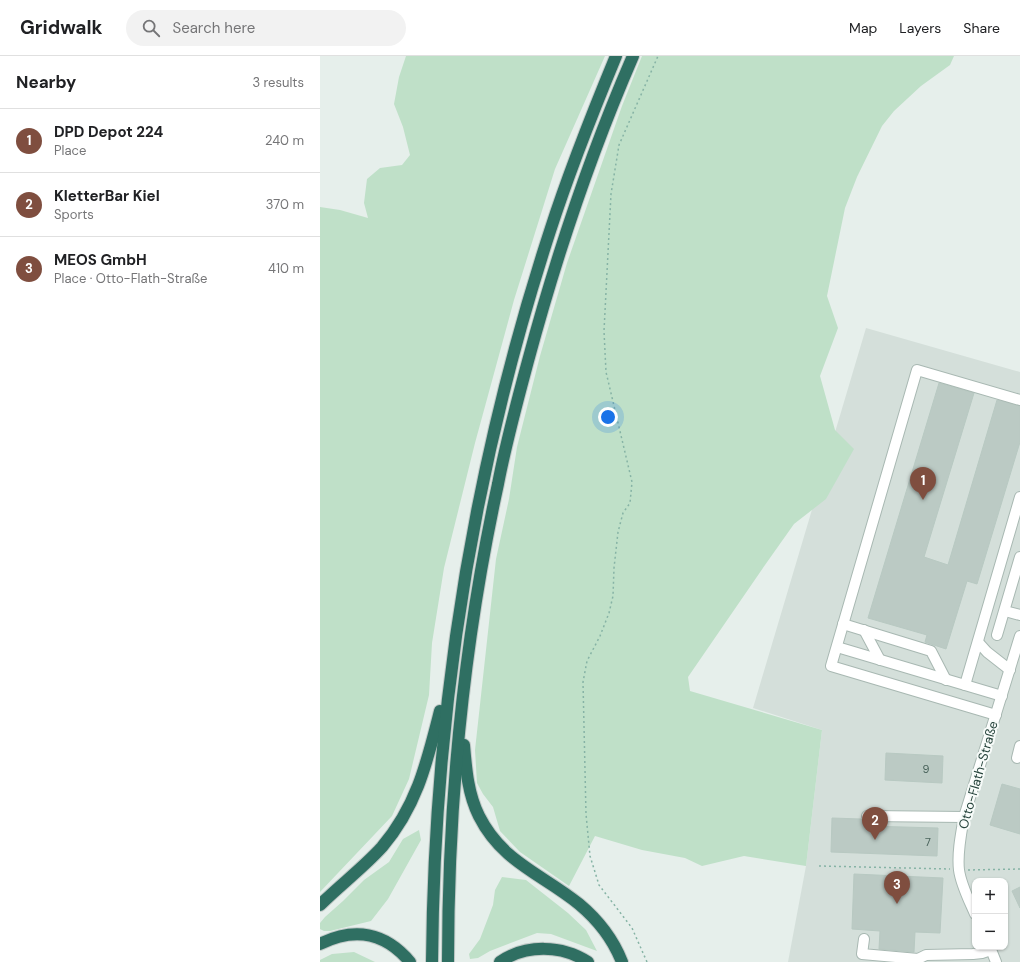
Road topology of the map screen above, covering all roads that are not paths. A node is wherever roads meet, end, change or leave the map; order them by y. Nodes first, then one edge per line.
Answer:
1 (616, 56) edge
2 (632, 56) edge
3 (1020, 400) edge
4 (1020, 497) edge
5 (1020, 557) edge
6 (1005, 608) junction
7 (1020, 609) edge
8 (1020, 615) edge
9 (843, 624) junction
10 (864, 630) junction
11 (997, 635) dead end
12 (1020, 636) edge
13 (978, 642) junction
14 (837, 647) junction
15 (880, 660) junction
16 (452, 664) junction
17 (1010, 670) junction
18 (946, 680) junction
19 (965, 685) junction
20 (1002, 696) junction
21 (462, 702) junction
22 (996, 714) junction
23 (1020, 746) edge
24 (1017, 758) dead end
25 (867, 816) dead end
26 (964, 817) junction
27 (320, 905) edge
28 (972, 907) edge
29 (864, 939) dead end
30 (320, 944) edge
31 (987, 950) edge
32 (991, 950) edge
33 (410, 962) edge
34 (432, 962) edge
35 (448, 962) edge
36 (500, 962) edge
37 (588, 962) edge
38 (622, 962) edge
39 (996, 962) edge

1 - 16 highway
2 - 21 highway
3 - 9 street
4 - 13 street
5 - 6 street
6 - 7 street
6 - 8 street
6 - 11 street
9 - 10 street
9 - 14 street
10 - 15 street
10 - 18 street
12 - 17 street, Otto-Flath-Straße
13 - 17 street
13 - 19 street
14 - 15 street
14 - 22 street
15 - 18 street
16 - 27 highway
16 - 34 highway
17 - 20 street, Otto-Flath-Straße
18 - 19 street
19 - 20 street
20 - 22 street, Otto-Flath-Straße
21 - 35 highway
21 - 38 highway
22 - 26 street, Otto-Flath-Straße
23 - 24 street
25 - 26 street
26 - 28 street, Otto-Flath-Straße
29 - 31 street
30 - 33 highway
32 - 39 street
36 - 37 highway

